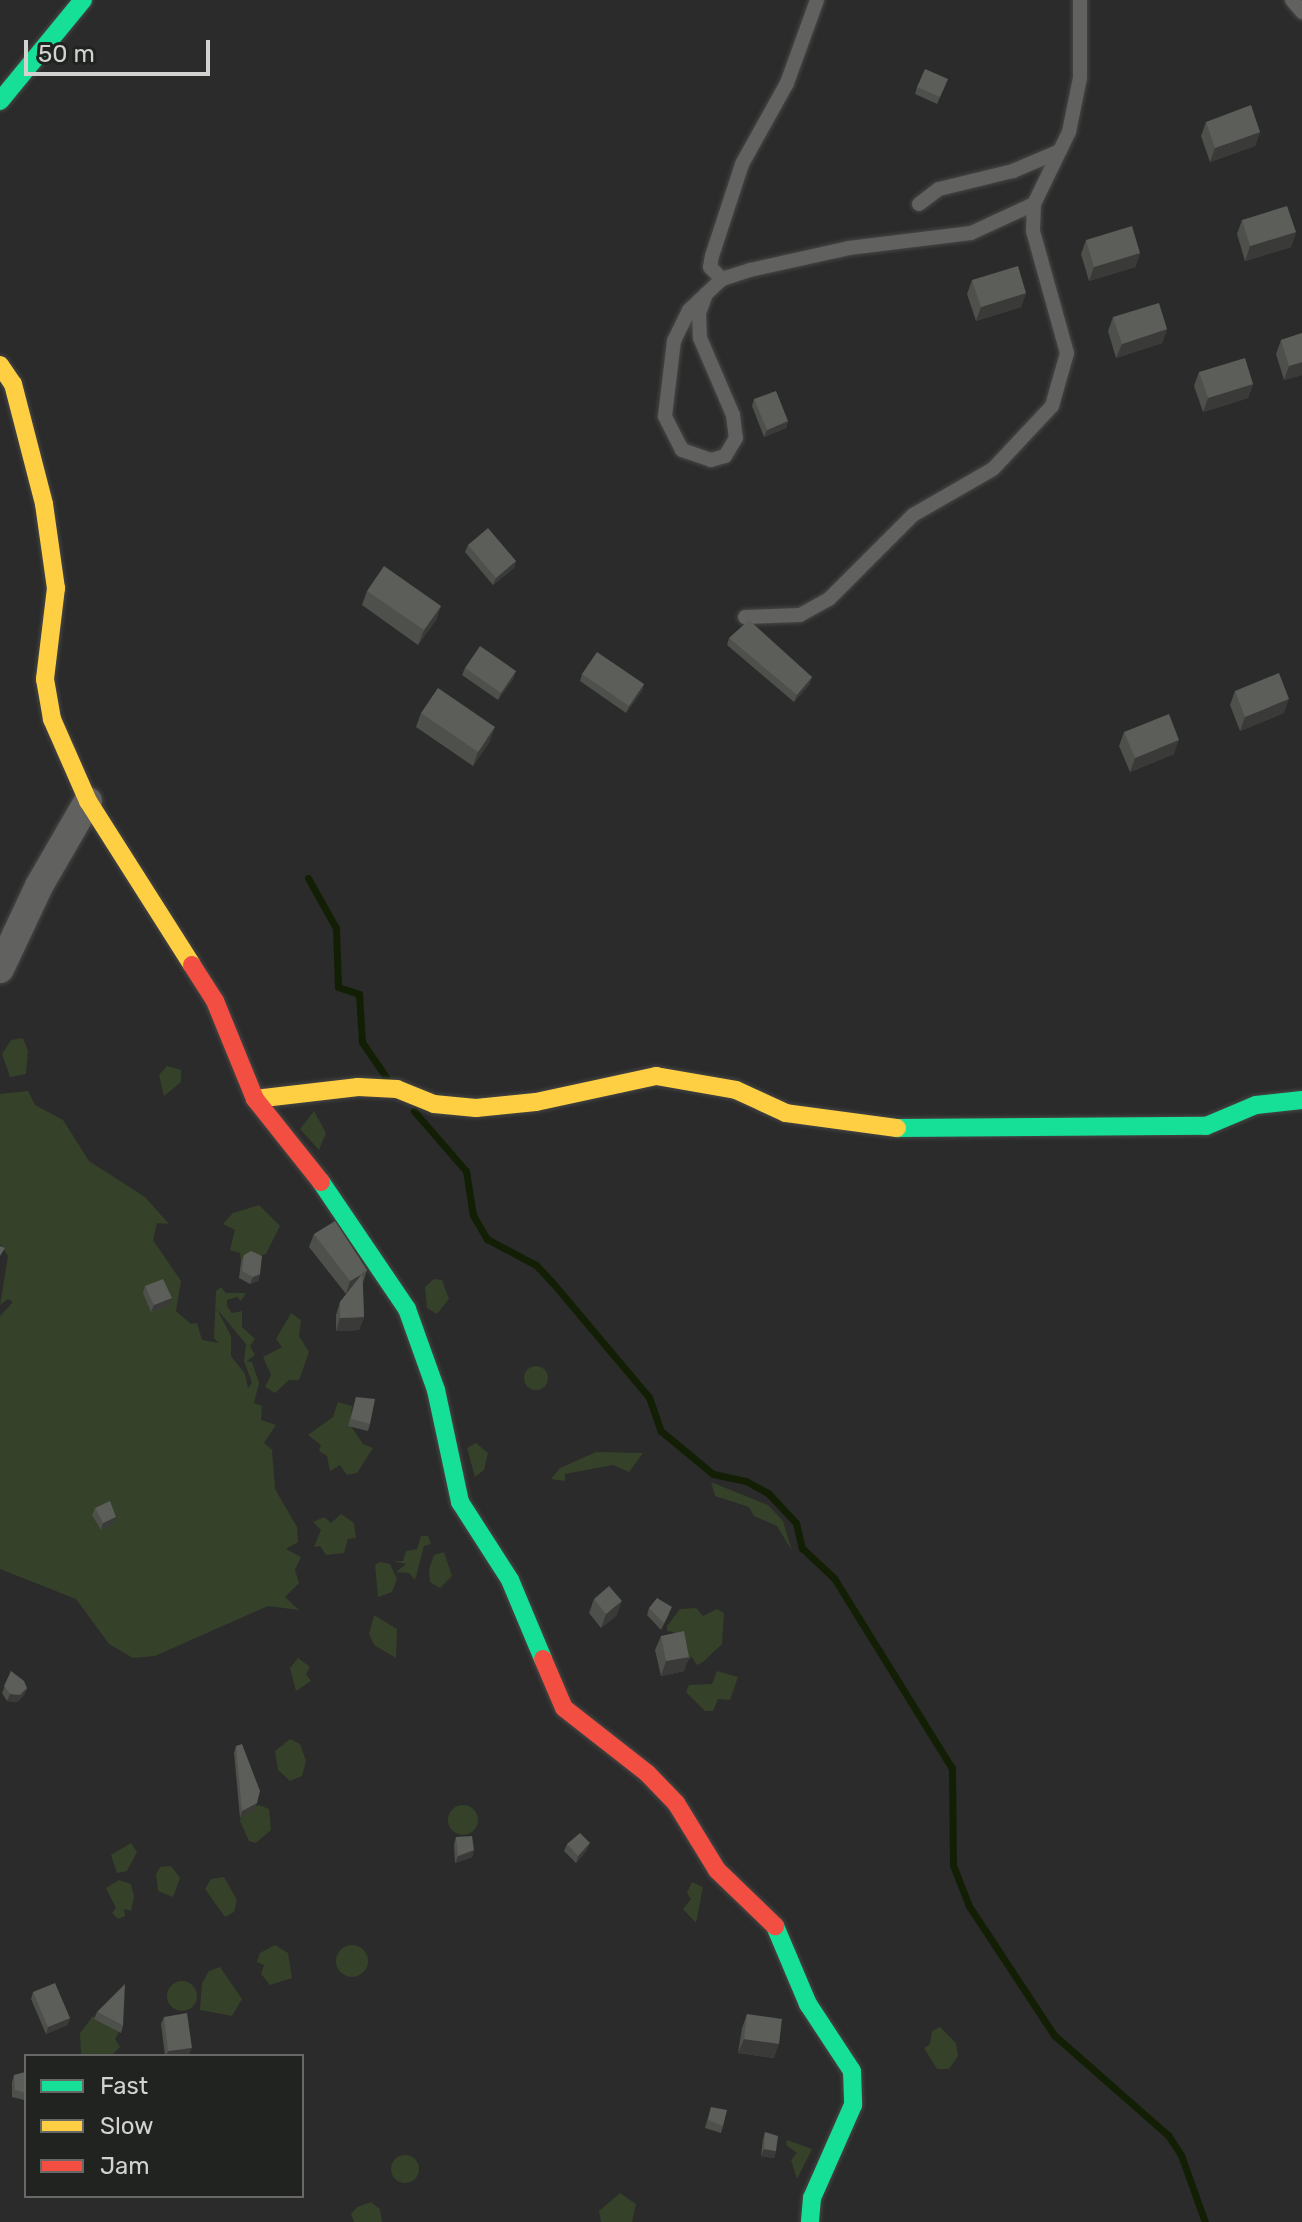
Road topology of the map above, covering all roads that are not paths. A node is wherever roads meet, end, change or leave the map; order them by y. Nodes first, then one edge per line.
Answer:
1 (83, 0) edge
2 (817, 0) edge
3 (1080, 0) edge
4 (1292, 0) edge
5 (1302, 12) edge
6 (0, 101) edge
7 (1060, 151) junction
8 (919, 204) dead end
9 (1034, 204) junction
10 (722, 279) junction
11 (706, 294) junction
12 (0, 365) edge
13 (745, 617) dead end
14 (88, 801) junction
15 (0, 969) edge
16 (255, 1099) junction
17 (1302, 1100) edge
18 (810, 2222) edge

1 - 6 street
2 - 10 lane
3 - 7 lane
4 - 5 lane
7 - 8 lane
7 - 9 lane
9 - 10 lane
9 - 13 lane
10 - 11 lane
11 - 11 lane
12 - 14 street
14 - 15 street
14 - 16 street
16 - 17 street
16 - 18 street

